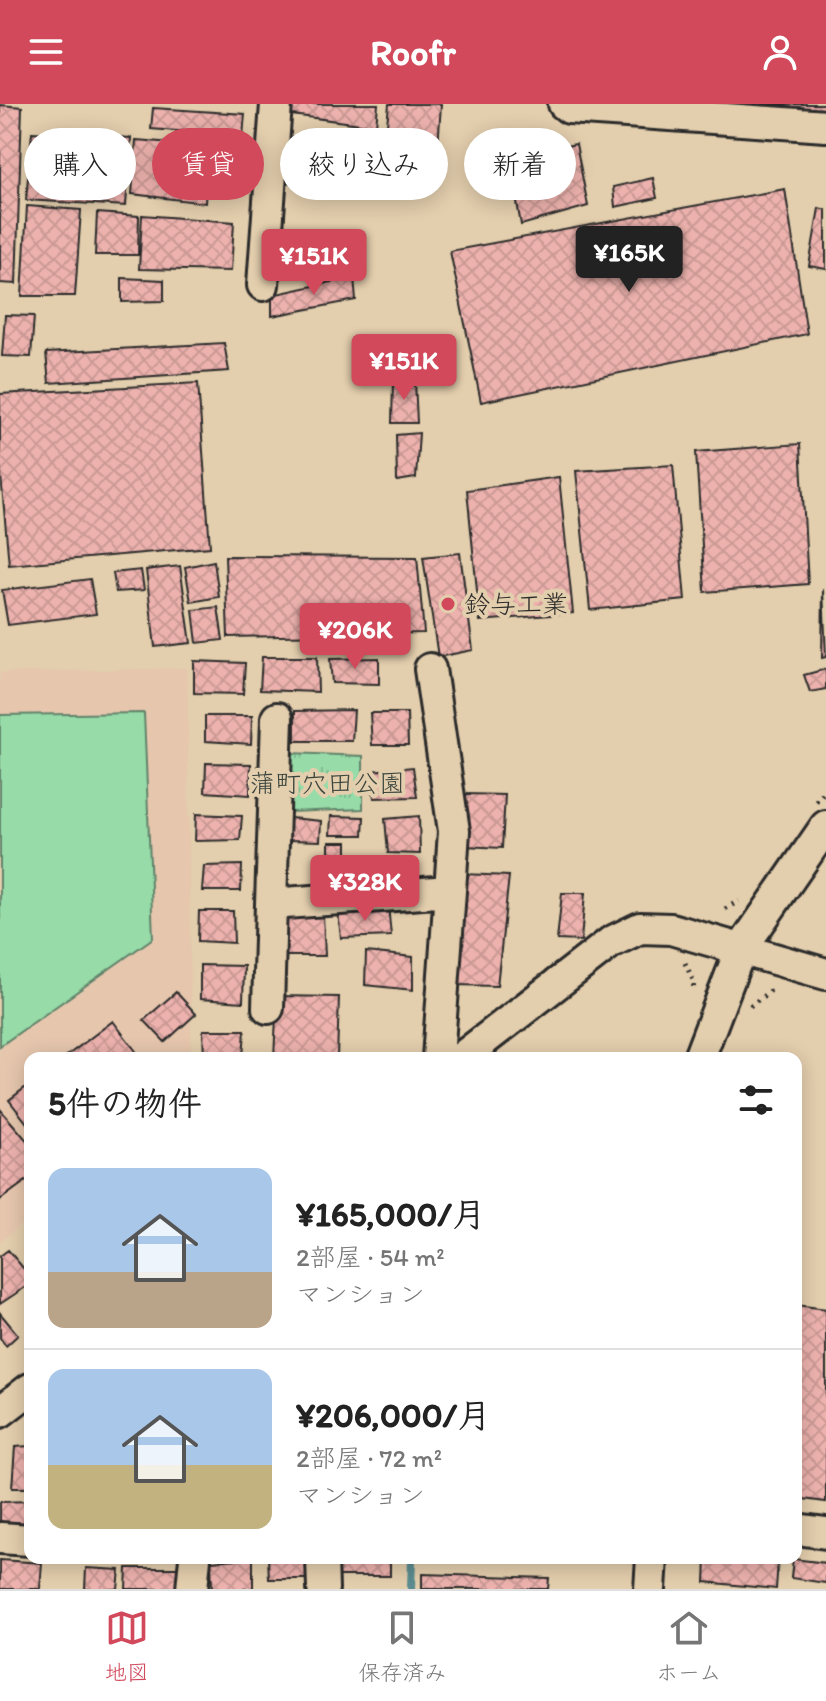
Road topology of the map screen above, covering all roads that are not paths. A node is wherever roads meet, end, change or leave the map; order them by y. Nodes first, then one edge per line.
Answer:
1 (276, 104) edge
2 (564, 104) edge
3 (826, 126) edge
4 (263, 285) dead end
5 (430, 669) dead end
6 (277, 718) dead end
7 (826, 826) edge
8 (450, 891) junction
9 (271, 904) junction
10 (740, 951) junction
11 (826, 974) edge
12 (268, 1008) dead end
13 (438, 1052) edge
14 (469, 1052) edge
15 (701, 1052) edge
16 (24, 1394) edge
17 (0, 1412) edge
18 (802, 1530) edge
19 (826, 1533) edge
20 (0, 1538) edge
21 (24, 1540) edge
22 (194, 1564) edge
23 (322, 1564) edge
24 (652, 1564) edge
25 (192, 1589) edge
26 (323, 1589) edge
27 (650, 1589) edge

1 - 4 street
2 - 3 street
5 - 8 street
6 - 9 street
7 - 10 street
8 - 9 street
8 - 13 street
9 - 12 street
10 - 11 street
10 - 14 street
10 - 15 street
16 - 17 street
18 - 19 street
20 - 21 street
22 - 25 street
23 - 26 street
24 - 27 street

